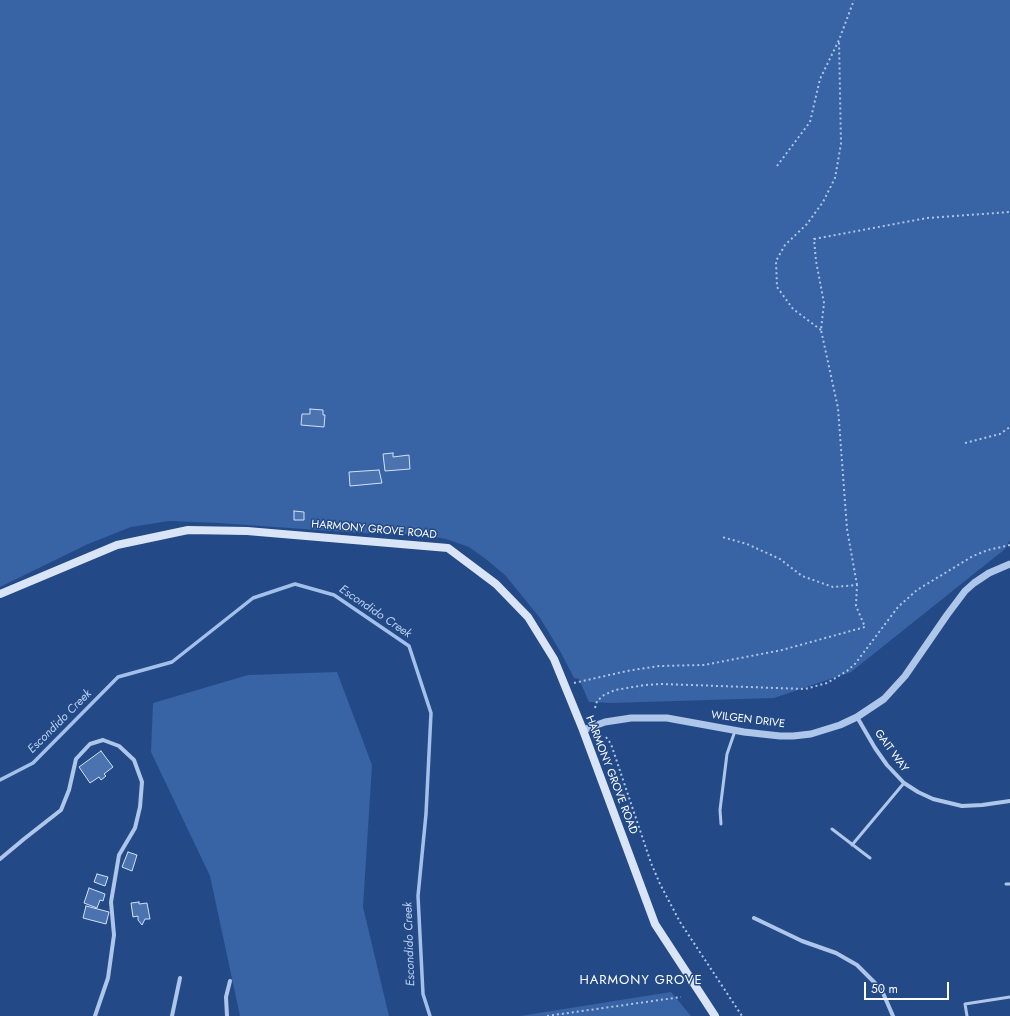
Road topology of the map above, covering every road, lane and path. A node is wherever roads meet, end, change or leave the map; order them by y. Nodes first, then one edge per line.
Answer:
1 (854, 0) edge
2 (840, 40) junction
3 (777, 166) dead end
4 (1010, 212) edge
5 (821, 330) junction
6 (1010, 427) edge
7 (965, 443) dead end
8 (722, 537) dead end
9 (1010, 545) edge
10 (1010, 564) edge
11 (857, 585) junction
12 (0, 594) edge
13 (565, 685) junction
14 (594, 708) dead end
15 (857, 717) junction
16 (583, 730) junction
17 (735, 731) junction
18 (606, 737) dead end
19 (904, 783) junction
20 (1010, 801) edge
21 (721, 824) dead end
22 (832, 829) dead end
23 (852, 845) junction
24 (870, 858) dead end
25 (0, 859) edge
26 (754, 918) dead end
27 (180, 978) dead end
28 (230, 981) dead end
29 (682, 997) dead end
30 (1010, 997) edge
31 (95, 1016) edge
32 (172, 1016) edge
33 (227, 1016) edge
34 (547, 1016) edge
35 (715, 1016) edge
36 (742, 1016) edge
37 (893, 1016) edge
38 (967, 1016) edge

1 - 2 path
2 - 3 path
2 - 5 path
4 - 5 path
5 - 11 path
6 - 7 path
8 - 11 path
9 - 14 path
10 - 15 street, WILGEN DRIVE
11 - 13 path
12 - 13 main road, HARMONY GROVE ROAD
13 - 16 main road, HARMONY GROVE ROAD
15 - 17 street, WILGEN DRIVE
15 - 19 street, GAIT WAY
16 - 17 street, WILGEN DRIVE
16 - 35 main road, HARMONY GROVE ROAD
17 - 21 lane
18 - 36 path
19 - 20 street, GAIT WAY
19 - 23 lane
22 - 23 lane
23 - 24 lane
25 - 31 street
26 - 37 street
27 - 32 street
28 - 33 street
29 - 34 path
30 - 38 lane

